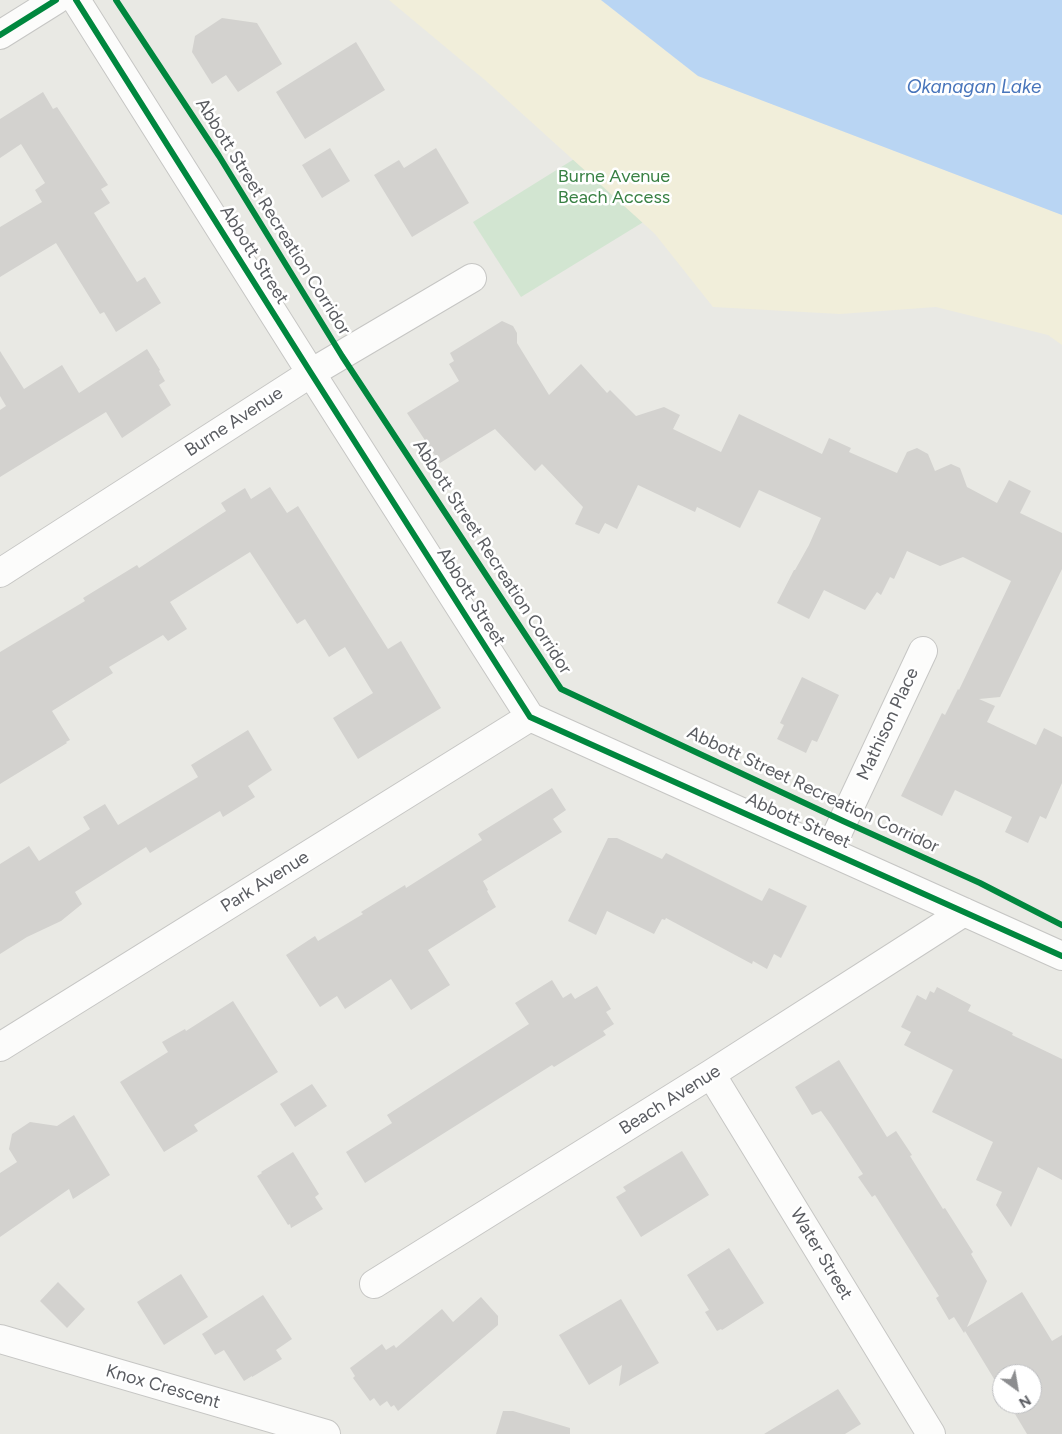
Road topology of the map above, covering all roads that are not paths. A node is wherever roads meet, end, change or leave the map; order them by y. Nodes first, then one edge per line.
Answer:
1 (56, 0) edge
2 (76, 0) edge
3 (0, 35) edge
4 (472, 278) dead end
5 (311, 373) junction
6 (0, 573) edge
7 (922, 651) dead end
8 (530, 717) junction
9 (828, 851) junction
10 (964, 912) junction
11 (1059, 946) edge
12 (0, 1047) edge
13 (712, 1074) junction
14 (374, 1284) dead end
15 (0, 1339) edge
16 (926, 1432) edge
17 (326, 1434) edge

1 - 3 street
2 - 5 street, Abbott Street
4 - 5 street, Burne Avenue
5 - 6 street, Burne Avenue
5 - 8 street, Abbott Street
7 - 9 street, Mathison Place
8 - 9 street, Abbott Street
8 - 12 street, Park Avenue
9 - 10 street, Abbott Street
10 - 11 street, Abbott Street
10 - 13 street, Beach Avenue
13 - 14 street, Beach Avenue
13 - 16 street, Water Street
15 - 17 street, Knox Crescent

